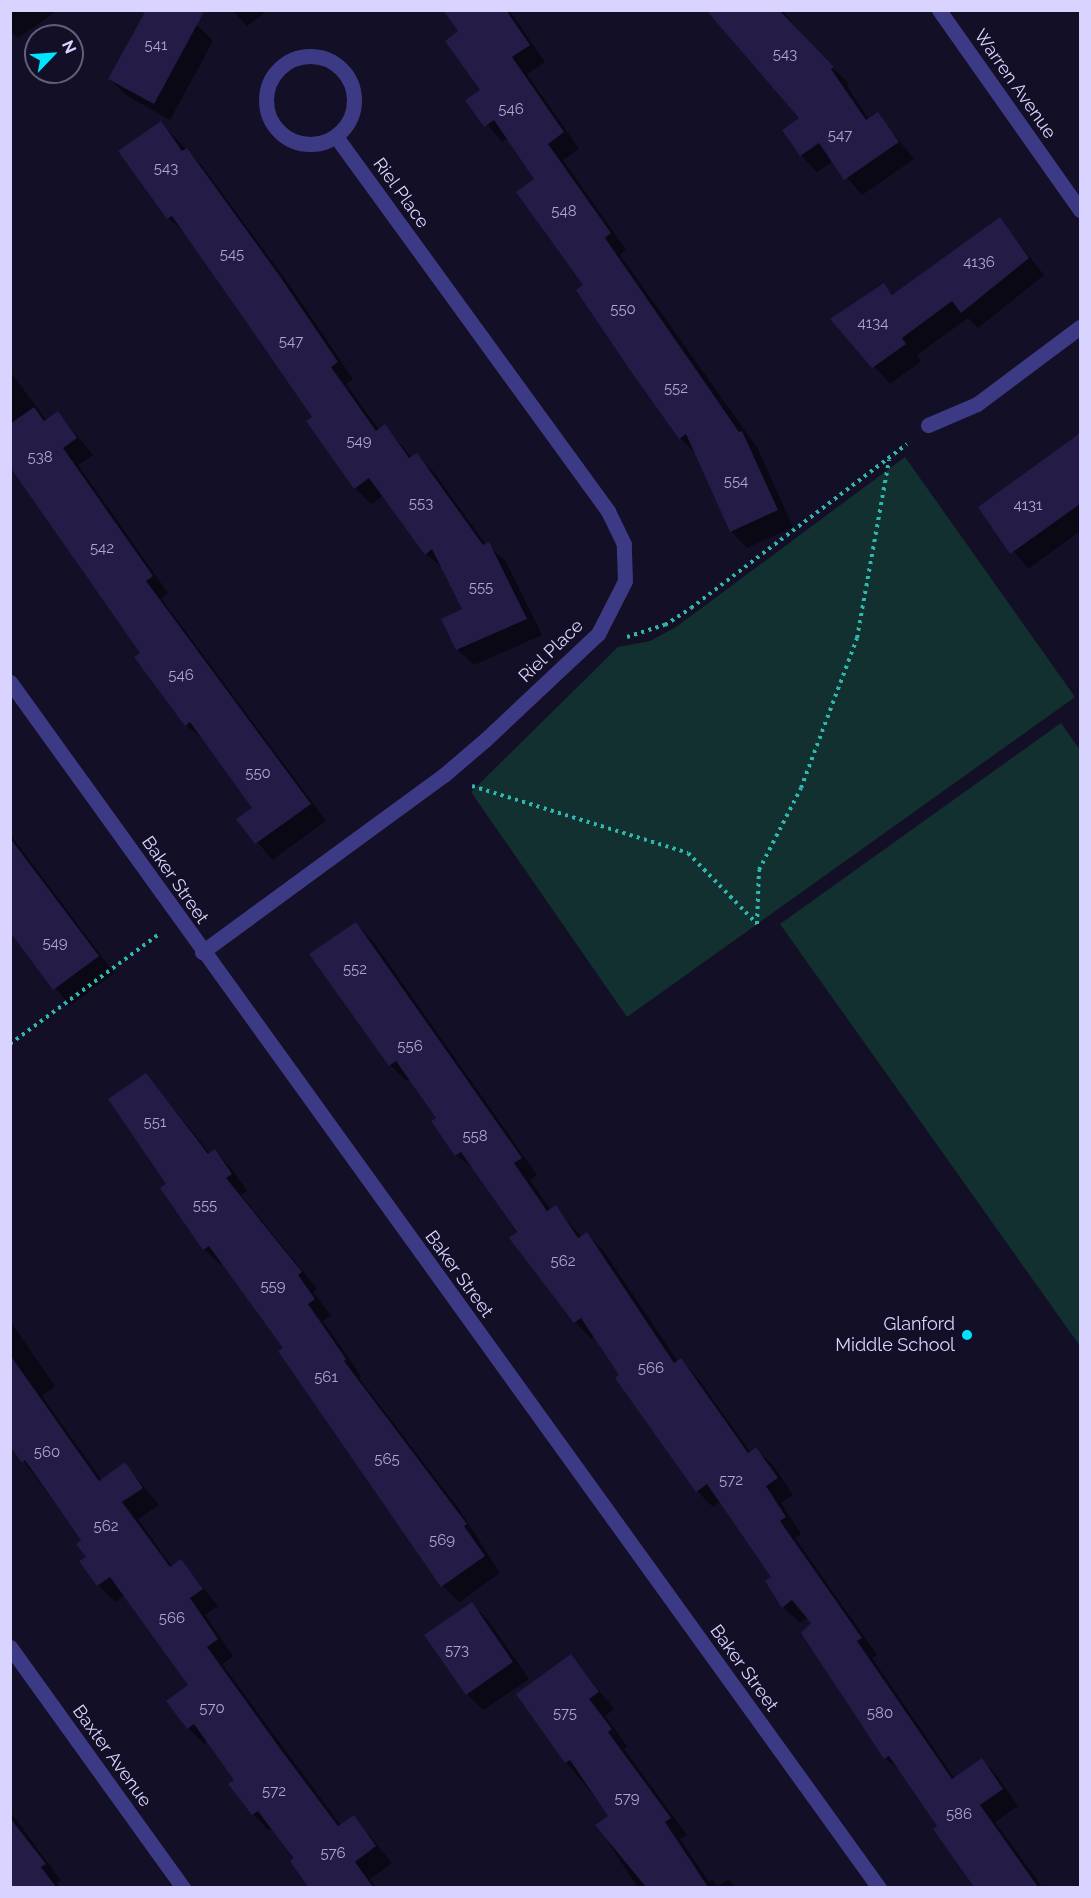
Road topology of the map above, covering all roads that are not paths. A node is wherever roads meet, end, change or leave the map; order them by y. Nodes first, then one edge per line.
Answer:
1 (939, 10) edge
2 (336, 136) junction
3 (1080, 210) edge
4 (1080, 327) edge
5 (928, 425) road end
6 (10, 682) edge
7 (202, 952) junction
8 (10, 1647) edge
9 (183, 1887) edge
10 (879, 1887) edge

1 - 3 street, Warren Avenue
2 - 2 street
2 - 7 street, Riel Place
4 - 5 street
6 - 7 street, Baker Street
7 - 10 street, Baker Street
8 - 9 street, Baxter Avenue

